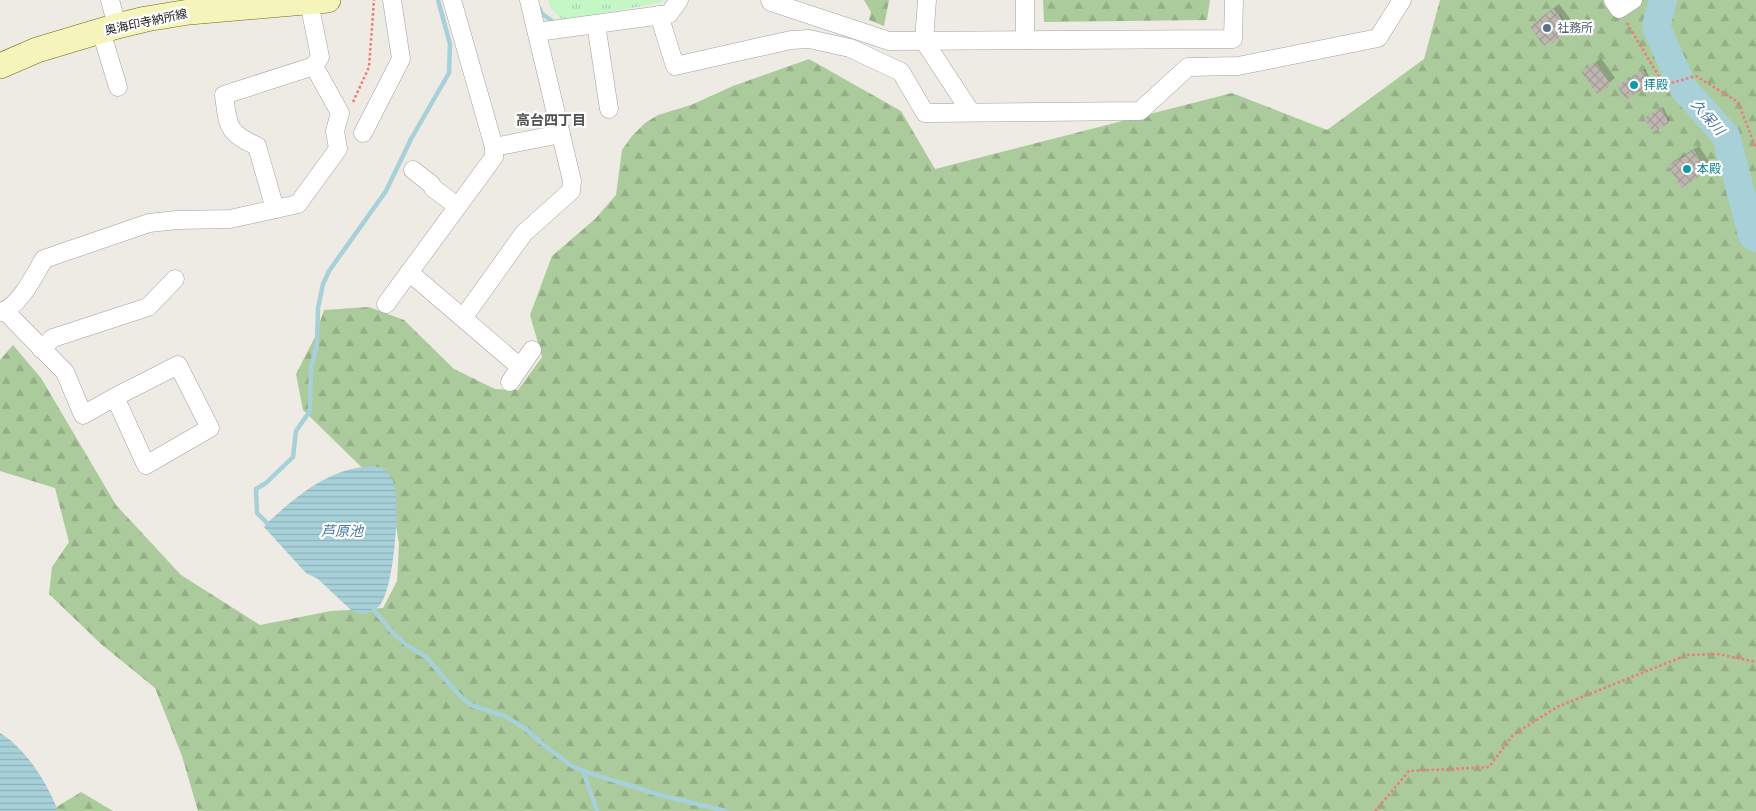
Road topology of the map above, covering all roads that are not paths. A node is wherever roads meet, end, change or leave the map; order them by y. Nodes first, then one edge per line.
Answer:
1 (110, 0) edge
2 (392, 0) edge
3 (452, 0) edge
4 (529, 0) edge
5 (679, 0) edge
6 (770, 0) edge
7 (927, 0) edge
8 (1025, 0) edge
9 (1234, 0) edge
10 (1402, 0) edge
11 (318, 1) edge
12 (188, 6) edge
13 (659, 15) junction
14 (596, 24) junction
15 (109, 29) junction
16 (536, 32) junction
17 (1025, 40) junction
18 (924, 41) junction
19 (0, 66) edge
20 (314, 66) junction
21 (118, 87) dead end
22 (609, 109) dead end
23 (970, 111) junction
24 (363, 133) dead end
25 (561, 134) junction
26 (494, 148) junction
27 (413, 170) dead end
28 (457, 206) junction
29 (275, 208) junction
30 (409, 272) junction
31 (175, 279) dead end
32 (386, 304) dead end
33 (2, 312) edge
34 (463, 318) junction
35 (41, 349) junction
36 (532, 350) dead end
37 (520, 368) junction
38 (510, 382) dead end
39 (115, 397) junction

1 - 15 street
2 - 24 street
3 - 26 street
4 - 16 street
5 - 13 street
6 - 18 street
7 - 18 street
8 - 17 street
9 - 17 street
10 - 23 street
11 - 12 main road, 奥海印寺納所線
11 - 20 street
12 - 15 main road, 奥海印寺納所線
13 - 14 street
13 - 23 street
14 - 16 street
14 - 22 street
15 - 19 main road, 奥海印寺納所線
15 - 21 street
16 - 25 street
17 - 18 street
18 - 23 street
20 - 29 street
20 - 29 street
25 - 26 street
25 - 34 street
26 - 28 street
27 - 28 street
28 - 30 street
29 - 33 street
30 - 32 street
30 - 34 street
31 - 35 street
33 - 35 street
34 - 37 street
35 - 39 street
36 - 37 street
37 - 38 street
39 - 39 street

